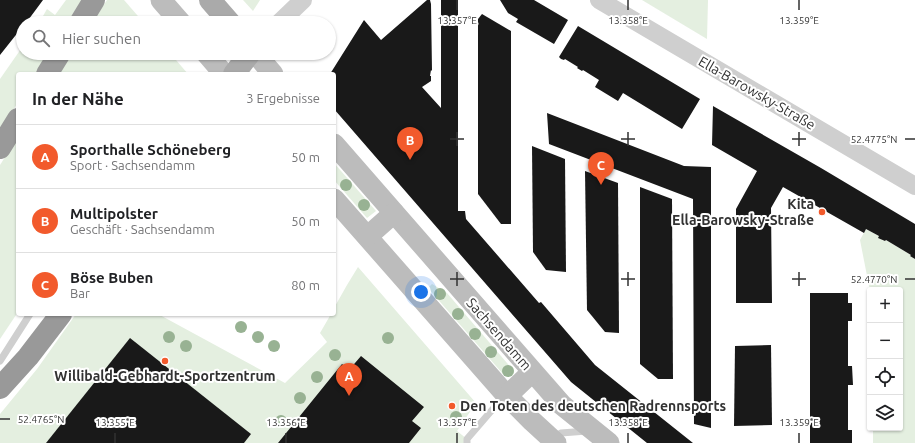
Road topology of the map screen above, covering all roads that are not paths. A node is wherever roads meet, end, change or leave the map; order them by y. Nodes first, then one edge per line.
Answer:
1 (94, 0) edge
2 (161, 0) edge
3 (210, 0) edge
4 (303, 0) edge
5 (599, 0) edge
6 (84, 16) edge
7 (175, 16) edge
8 (224, 16) edge
9 (286, 16) edge
10 (56, 60) edge
11 (212, 60) edge
12 (245, 60) edge
13 (261, 60) edge
14 (48, 72) edge
15 (222, 72) edge
16 (236, 72) edge
17 (271, 72) edge
18 (16, 122) edge
19 (336, 146) edge
20 (0, 148) edge
21 (915, 186) edge
22 (336, 201) edge
23 (394, 213) junction
24 (368, 236) junction
25 (29, 316) edge
26 (59, 316) edge
27 (0, 361) edge
28 (532, 372) junction
29 (0, 388) edge
30 (507, 396) junction
31 (601, 437) edge
32 (554, 442) edge
33 (467, 443) edge

1 - 6 highway
2 - 7 main road
3 - 8 main road
4 - 9 street
5 - 21 street, Ella-Barowsky-Straße
10 - 14 highway
11 - 15 main road
12 - 16 main road
13 - 17 main road
18 - 20 highway
19 - 23 main road, Sachsendamm
22 - 24 main road
23 - 24 main road
23 - 28 main road, Sachsendamm
24 - 30 main road
25 - 27 lane
26 - 29 highway
28 - 30 main road
28 - 31 main road, Sachsendamm
30 - 32 main road
30 - 33 lane
31 - 32 lane

